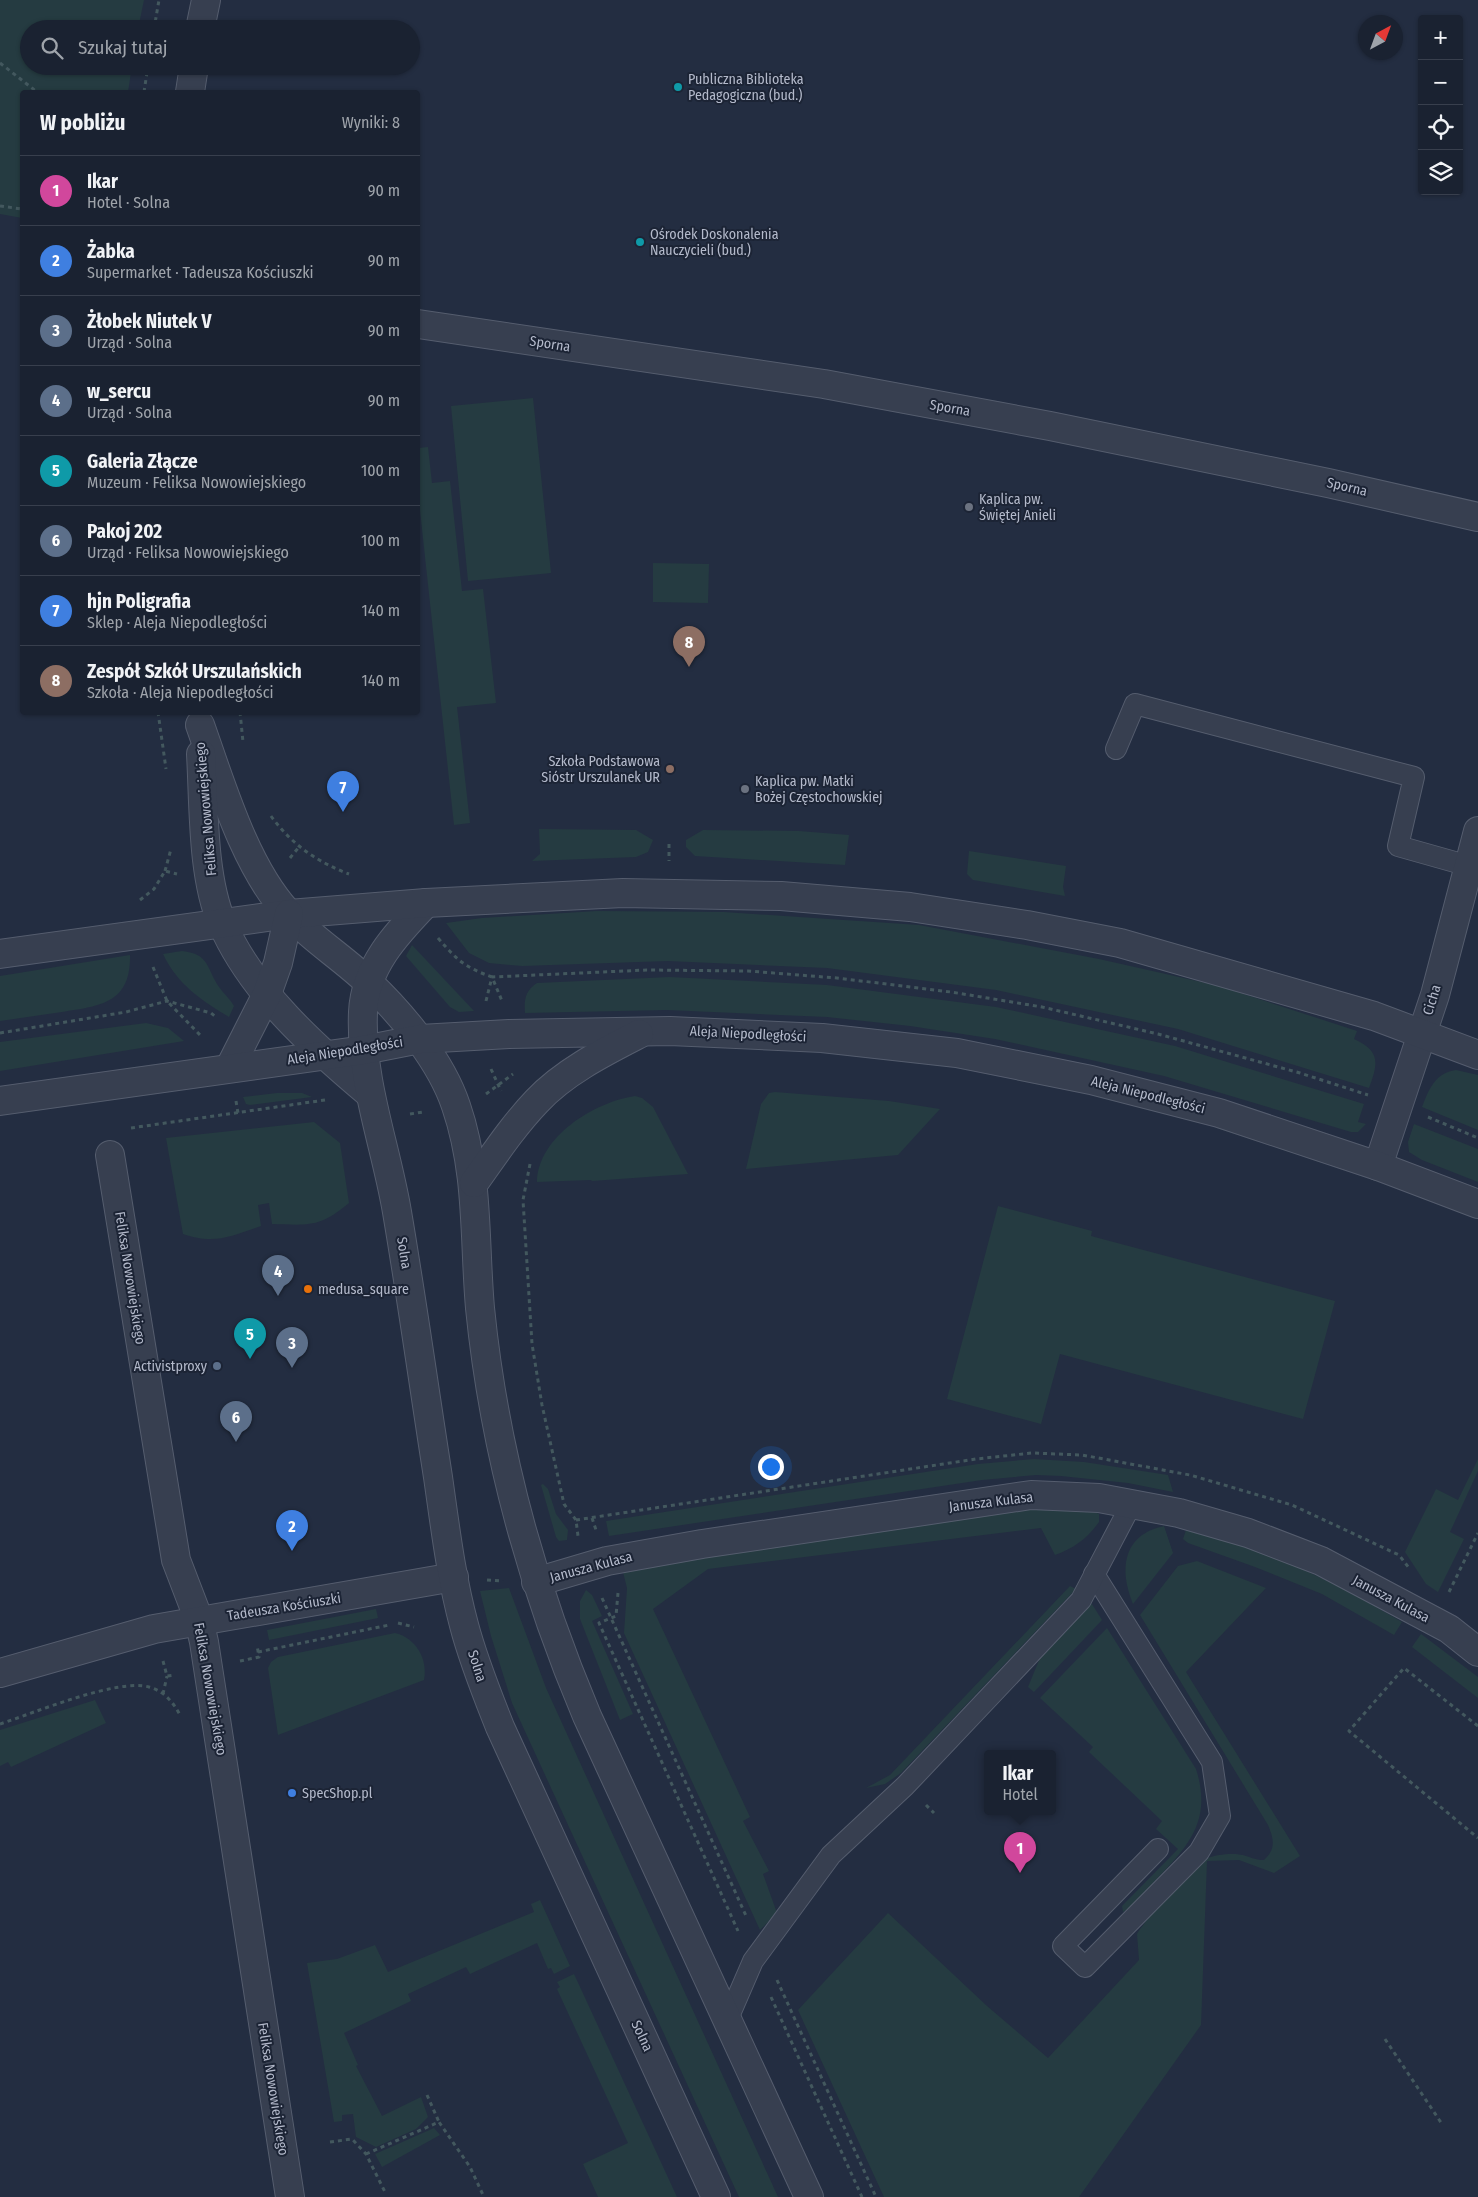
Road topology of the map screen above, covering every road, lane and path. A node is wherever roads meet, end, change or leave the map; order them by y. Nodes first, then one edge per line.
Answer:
1 (159, 0) edge
2 (206, 0) edge
3 (156, 20) edge
4 (202, 20) edge
5 (0, 63) edge
6 (147, 75) edge
7 (193, 75) edge
8 (34, 90) edge
9 (144, 90) edge
10 (190, 90) edge
11 (0, 206) edge
12 (20, 210) edge
13 (420, 324) edge
14 (1478, 517) edge
15 (240, 715) edge
16 (199, 719) edge
17 (244, 747) dead end
18 (1116, 749) dead end
19 (269, 813) dead end
20 (1478, 831) edge
21 (669, 844) dead end
22 (299, 847) junction
23 (288, 860) dead end
24 (670, 864) dead end
25 (1469, 866) junction
26 (177, 874) dead end
27 (352, 876) dead end
28 (426, 903) junction
29 (141, 908) dead end
30 (289, 914) junction
31 (222, 922) junction
32 (435, 935) dead end
33 (0, 954) edge
34 (150, 961) dead end
35 (492, 977) junction
36 (368, 982) junction
37 (267, 994) junction
38 (167, 1001) junction
39 (486, 1005) dead end
40 (505, 1007) dead end
41 (224, 1024) dead end
42 (646, 1031) junction
43 (0, 1033) edge
44 (1422, 1033) junction
45 (201, 1036) dead end
46 (420, 1039) junction
47 (364, 1050) junction
48 (323, 1055) junction
49 (1478, 1055) edge
50 (489, 1065) dead end
51 (230, 1067) junction
52 (514, 1074) dead end
53 (499, 1085) junction
54 (370, 1094) junction
55 (235, 1096) dead end
56 (484, 1096) dead end
57 (505, 1098) dead end
58 (326, 1100) dead end
59 (0, 1101) edge
60 (1396, 1105) junction
61 (426, 1111) dead end
62 (238, 1113) junction
63 (404, 1115) dead end
64 (126, 1129) dead end
65 (1478, 1138) edge
66 (110, 1155) dead end
67 (534, 1156) dead end
68 (1378, 1166) junction
69 (474, 1183) junction
70 (1478, 1204) edge
71 (1132, 1503) junction
72 (1478, 1533) edge
73 (578, 1542) dead end
74 (1094, 1574) junction
75 (454, 1577) junction
76 (536, 1582) junction
77 (617, 1588) dead end
78 (600, 1593) dead end
79 (1448, 1595) dead end
80 (611, 1618) junction
81 (199, 1620) junction
82 (414, 1627) dead end
83 (256, 1639) dead end
84 (258, 1652) junction
85 (1478, 1652) edge
86 (160, 1653) dead end
87 (244, 1660) dead end
88 (0, 1673) edge
89 (185, 1673) dead end
90 (167, 1676) junction
91 (163, 1694) junction
92 (180, 1716) dead end
93 (0, 1724) edge
94 (1478, 1726) edge
95 (1478, 1838) edge
96 (1158, 1849) dead end
97 (758, 1955) junction
98 (727, 2021) junction
99 (1385, 2039) dead end
100 (427, 2094) dead end
101 (440, 2122) junction
102 (1442, 2124) dead end
103 (330, 2142) dead end
104 (366, 2154) junction
105 (385, 2192) dead end
106 (290, 2197) edge
107 (484, 2197) edge
108 (716, 2197) edge
109 (809, 2197) edge
110 (862, 2197) edge
111 (876, 2197) edge

1 - 3 path
2 - 4 street
5 - 8 path
6 - 9 path
7 - 10 street
11 - 12 path
13 - 14 street, Sporna
15 - 17 path
16 - 30 street, Feliksa Nowowiejskiego
16 - 31 street, Feliksa Nowowiejskiego
18 - 25 lane
19 - 22 path
20 - 25 street, Cicha
21 - 24 path
22 - 23 path
22 - 27 path
25 - 44 street, Cicha
26 - 29 path
28 - 30 street
28 - 36 street, Solna
28 - 44 street
30 - 31 street
30 - 36 street
30 - 37 street
31 - 33 street
31 - 37 street
32 - 35 path
34 - 38 path
35 - 39 path
35 - 40 path
35 - 60 path
36 - 46 street
36 - 47 street, Solna
37 - 48 street
37 - 51 street
38 - 41 path
38 - 43 path
38 - 45 path
42 - 46 street, Aleja Niepodległości
42 - 68 street, Aleja Niepodległości
42 - 69 street
44 - 49 street
44 - 60 street, Cicha
46 - 47 street, Aleja Niepodległości
46 - 69 street
47 - 48 street, Aleja Niepodległości
47 - 54 street, Solna
48 - 51 street, Aleja Niepodległości
48 - 54 street
50 - 53 path
51 - 59 street, Aleja Niepodległości
52 - 53 path
53 - 56 path
53 - 57 path
54 - 75 street, Solna
55 - 62 path
58 - 62 path
60 - 65 path
60 - 68 street, Cicha
61 - 63 path
62 - 64 path
66 - 81 street, Feliksa Nowowiejskiego
67 - 73 path
68 - 70 street, Aleja Niepodległości
69 - 76 street
71 - 74 lane
71 - 76 street, Janusza Kulasa
71 - 85 street, Janusza Kulasa
72 - 79 path
74 - 96 lane
74 - 97 lane
75 - 76 path
75 - 81 street, Tadeusza Kościuszki
75 - 108 street, Solna
76 - 98 street
77 - 80 path
78 - 80 path
80 - 97 path
80 - 97 path
81 - 88 street, Tadeusza Kościuszki
81 - 106 street, Feliksa Nowowiejskiego
82 - 84 path
83 - 84 path
84 - 87 path
86 - 90 path
89 - 90 path
90 - 91 path
91 - 92 path
91 - 93 path
94 - 95 path
97 - 98 lane
97 - 110 path
97 - 111 path
98 - 109 street
99 - 102 path
100 - 101 path
101 - 104 path
101 - 107 path
103 - 104 path
104 - 105 path

